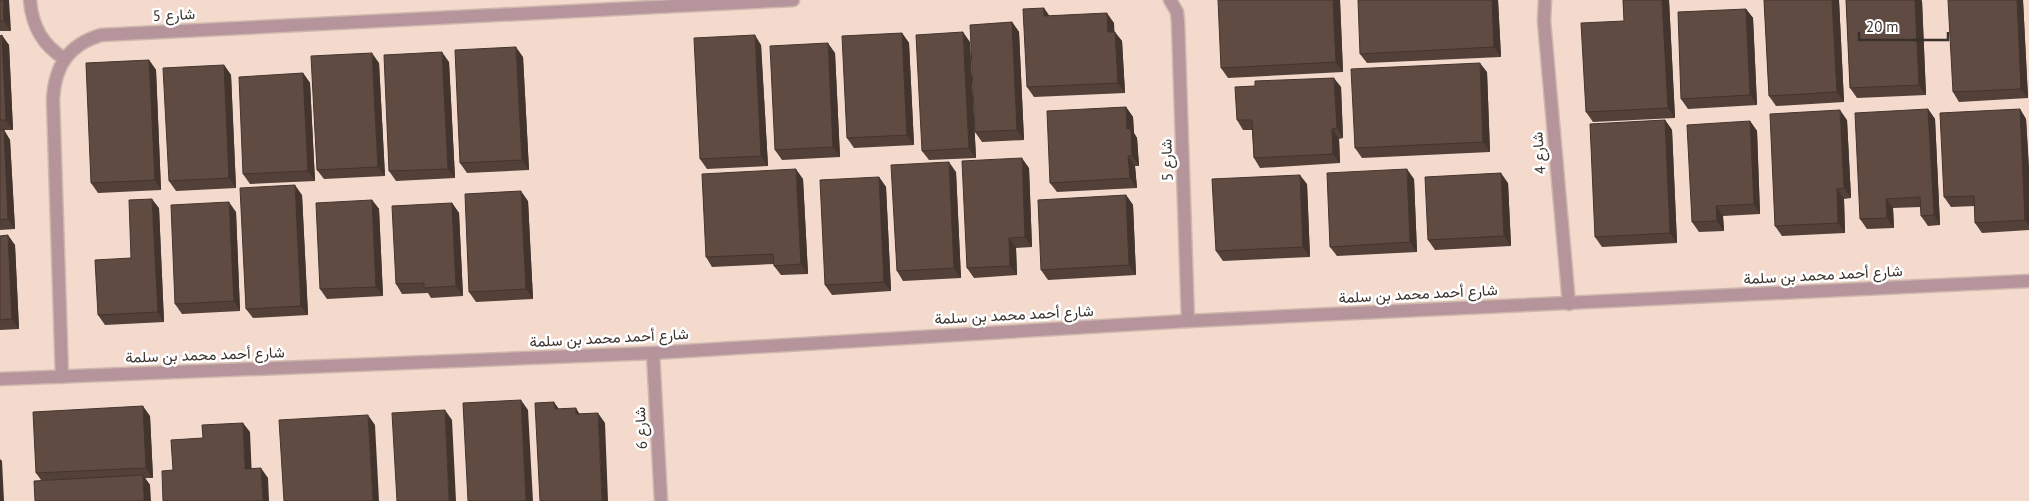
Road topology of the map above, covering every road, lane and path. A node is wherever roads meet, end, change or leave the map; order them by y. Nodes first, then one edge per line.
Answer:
1 (30, 0) edge
2 (794, 0) edge
3 (1545, 0) edge
4 (1172, 1) edge
5 (65, 59) junction
6 (2029, 281) edge
7 (1569, 304) junction
8 (1188, 321) junction
9 (653, 353) junction
10 (62, 377) junction
11 (0, 379) edge
12 (661, 501) edge

1 - 5 street
2 - 5 street, شارع 5
3 - 7 street, شارع 4
4 - 8 street, شارع 5
5 - 10 street, شارع 5
6 - 7 street, شارع أحمد محمد بن سلمة
7 - 8 street, شارع أحمد محمد بن سلمة
8 - 9 street, شارع أحمد محمد بن سلمة
9 - 10 street, شارع أحمد محمد بن سلمة
9 - 12 street, شارع 6
10 - 11 street, شارع أحمد محمد بن سلمة

